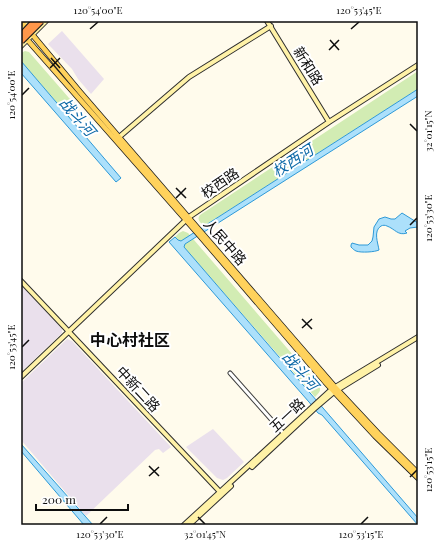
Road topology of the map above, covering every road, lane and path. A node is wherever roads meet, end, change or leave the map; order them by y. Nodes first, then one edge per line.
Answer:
1 (35, 21) edge
2 (40, 21) edge
3 (46, 21) edge
4 (268, 21) edge
5 (24, 24) edge
6 (271, 26) junction
7 (21, 34) edge
8 (32, 35) junction
9 (27, 40) junction
10 (21, 41) edge
11 (21, 46) edge
12 (418, 65) edge
13 (329, 122) junction
14 (118, 139) junction
15 (187, 219) junction
16 (21, 281) edge
17 (69, 332) junction
18 (418, 339) edge
19 (230, 374) dead end
20 (21, 377) edge
21 (335, 389) junction
22 (313, 408) junction
23 (286, 436) junction
24 (418, 473) edge
25 (418, 478) edge
26 (221, 493) junction
27 (184, 525) edge
28 (189, 525) edge

1 - 7 highway, bridge
2 - 10 highway, bridge
3 - 8 street
4 - 6 street, 新和路
5 - 8 main road, 人民中路
6 - 13 street, 新和路
6 - 14 street
7 - 9 main road, 人民中路
8 - 9 street
8 - 14 main road, 人民中路
9 - 11 street
9 - 14 main road, 人民中路
12 - 13 street, 校西路
13 - 15 street, 校西路
14 - 15 main road, 人民中路
15 - 17 street, 校西路
15 - 21 main road, 人民中路
16 - 17 street, 中新二路
17 - 20 street, 校西路
17 - 26 street, 中新二路
18 - 21 street, 五一路
19 - 23 street
21 - 22 street, 五一路
21 - 24 main road, 人民中路
21 - 25 main road, 人民中路
22 - 23 street, 五一路
22 - 26 street, 五一路
23 - 26 street, 五一路
26 - 27 street, 五一路
26 - 28 street, 五一路

